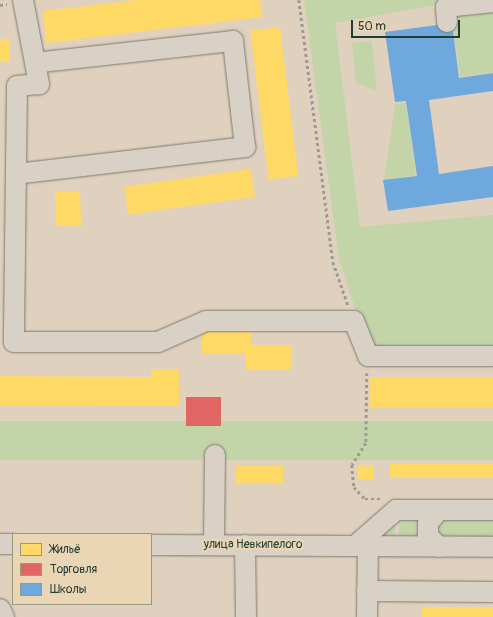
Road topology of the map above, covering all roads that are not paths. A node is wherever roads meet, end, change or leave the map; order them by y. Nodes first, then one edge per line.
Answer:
1 (23, 0) edge
2 (493, 2) edge
3 (447, 22) dead end
4 (35, 63) junction
5 (16, 174) junction
6 (493, 356) edge
7 (215, 455) dead end
8 (439, 510) junction
9 (493, 510) edge
10 (0, 544) edge
11 (12, 544) edge
12 (152, 544) edge
13 (214, 545) junction
14 (245, 545) junction
15 (361, 546) junction
16 (439, 546) junction
17 (493, 547) edge
18 (367, 592) junction
19 (493, 592) edge
20 (0, 609) edge
21 (4, 617) edge
22 (246, 617) edge
23 (366, 617) edge

1 - 4 street
2 - 3 street
4 - 5 street
4 - 5 street
5 - 6 street
7 - 13 street
8 - 9 street
8 - 15 street
8 - 16 street
10 - 11 street
12 - 13 street, улица Невкипелого
13 - 14 street, улица Невкипелого
14 - 15 street, улица Невкипелого
14 - 22 street
15 - 16 street, улица Невкипелого
15 - 18 street
16 - 17 street, улица Невкипелого
18 - 19 street
18 - 23 street
20 - 21 street

